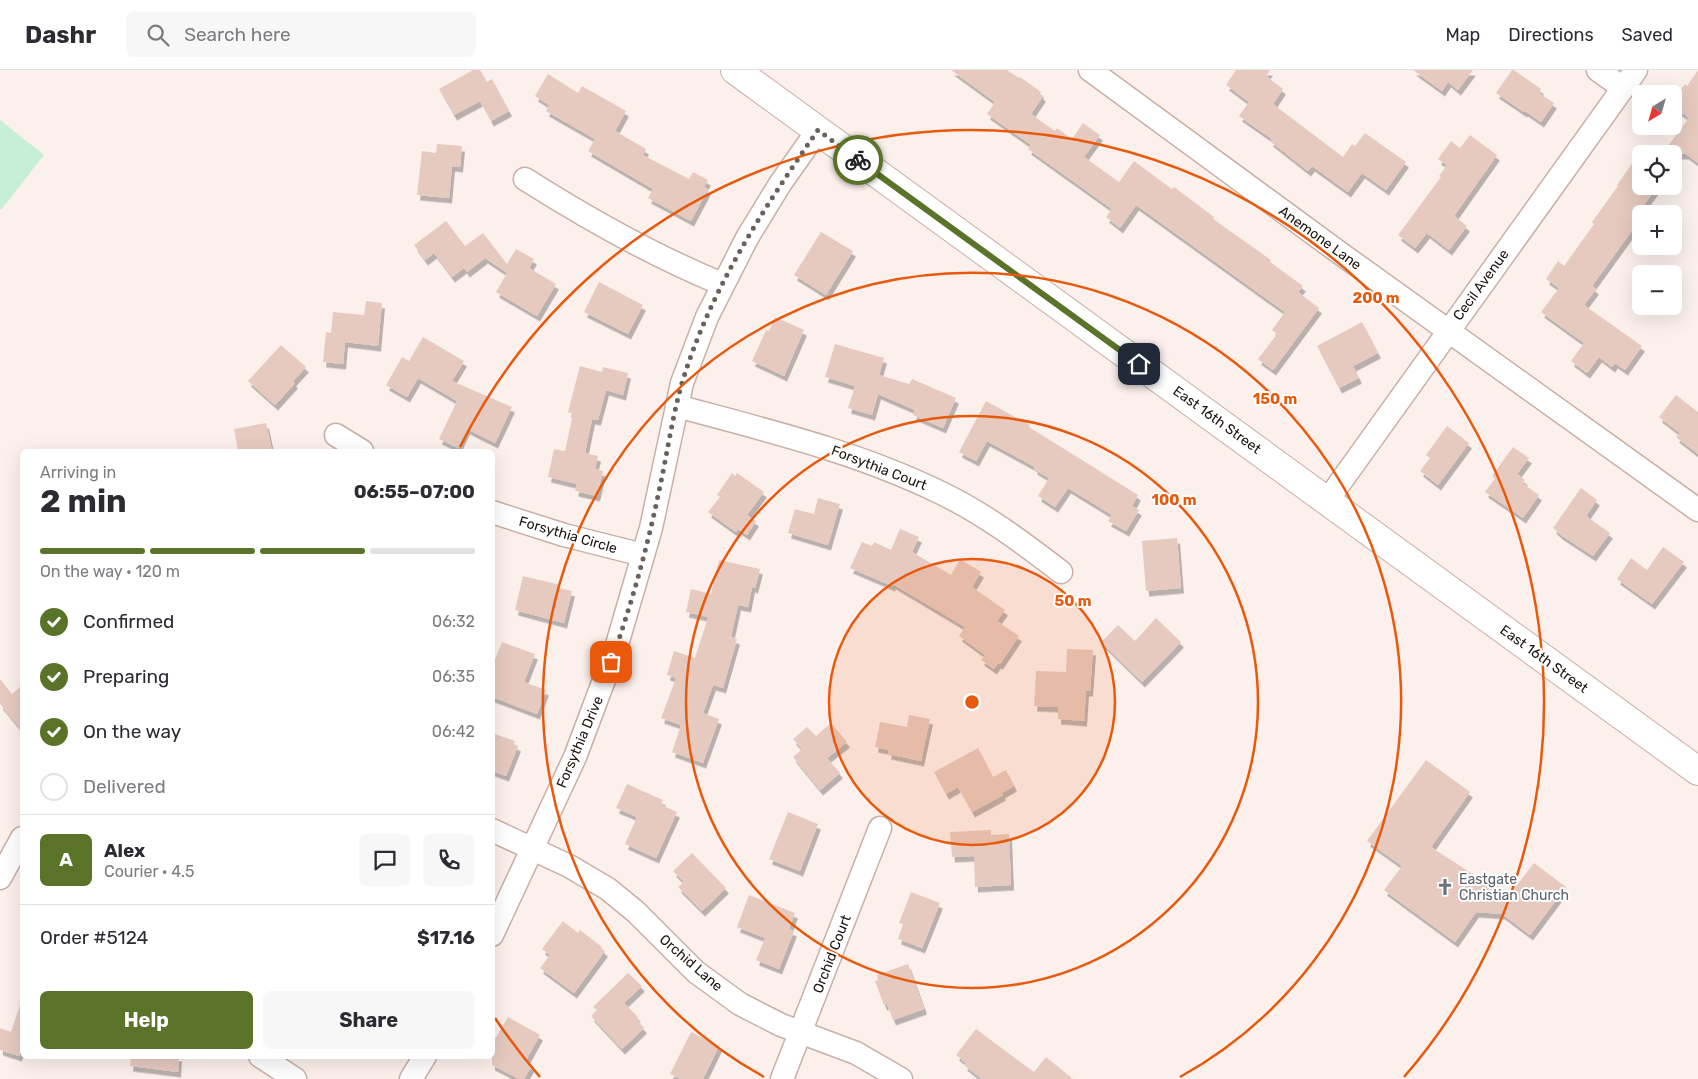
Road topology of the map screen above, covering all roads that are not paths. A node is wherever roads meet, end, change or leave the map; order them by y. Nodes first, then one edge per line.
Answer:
1 (736, 70) edge
2 (1090, 70) edge
3 (1598, 70) edge
4 (1636, 70) edge
5 (1623, 88) junction
6 (818, 130) junction
7 (525, 179) dead end
8 (722, 284) junction
9 (1448, 331) junction
10 (677, 406) junction
11 (336, 436) dead end
12 (359, 449) edge
13 (1327, 501) junction
14 (1698, 510) edge
15 (495, 513) edge
16 (644, 555) junction
17 (1062, 572) dead end
18 (1698, 771) edge
19 (880, 828) dead end
20 (495, 831) edge
21 (20, 842) edge
22 (533, 849) junction
23 (0, 878) edge
24 (495, 929) edge
25 (801, 1032) junction
26 (265, 1059) edge
27 (423, 1059) edge
28 (295, 1079) edge
29 (411, 1079) edge
30 (782, 1079) edge
31 (900, 1079) edge

1 - 6 street, East 16th Street
2 - 9 street, Anemone Lane
3 - 5 street
4 - 5 street, Cecil Avenue
5 - 9 street, Cecil Avenue
6 - 8 street, Forsythia Drive
6 - 13 street, East 16th Street
7 - 8 street
8 - 10 street, Forsythia Drive
9 - 13 street, Cecil Avenue
9 - 14 street, Anemone Lane
10 - 16 street, Forsythia Drive
10 - 17 street, Forsythia Court
11 - 12 street
13 - 18 street, East 16th Street
15 - 16 street, Forsythia Circle
16 - 22 street, Forsythia Drive
19 - 25 street, Orchid Court
20 - 22 street, Orchid Lane
21 - 23 street
22 - 24 street, Forsythia Drive
22 - 25 street, Orchid Lane
25 - 30 street, Orchid Court
25 - 31 street, Orchid Lane
26 - 28 street
27 - 29 street

